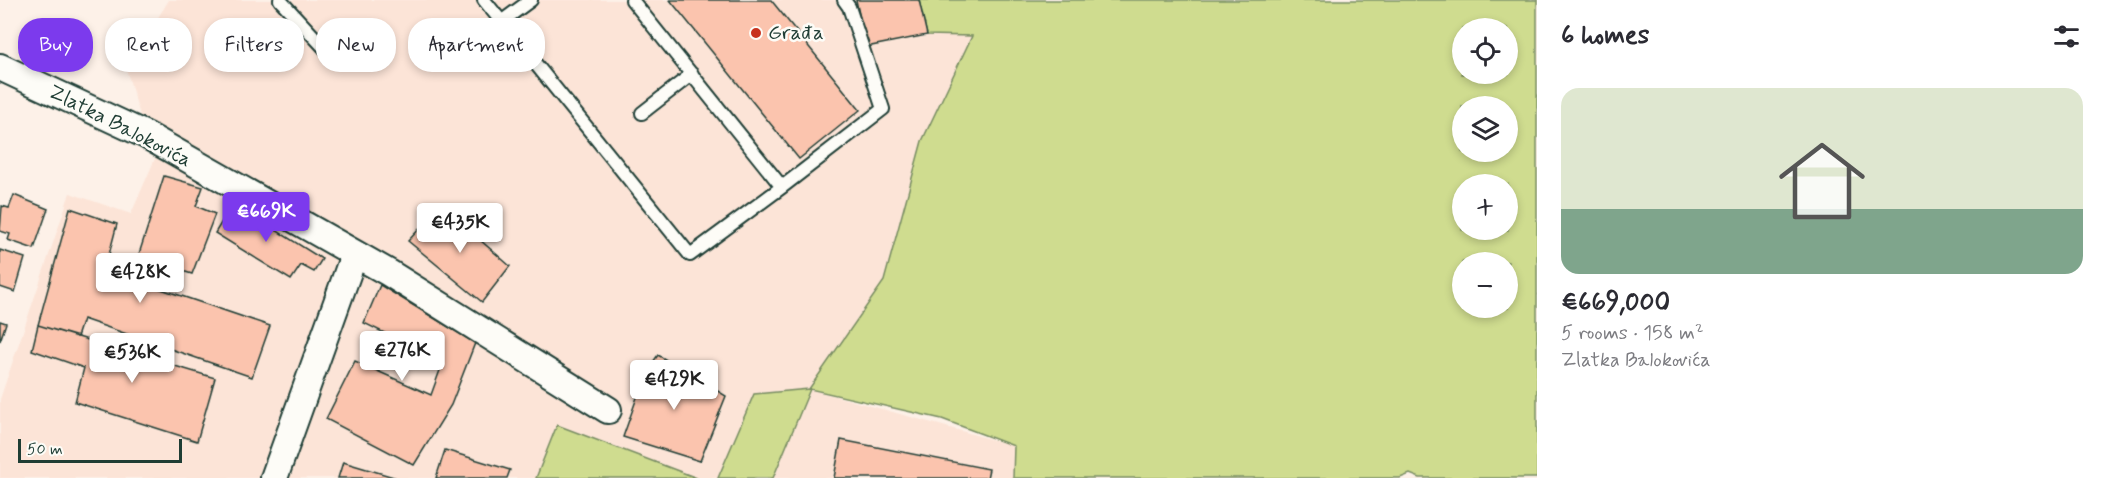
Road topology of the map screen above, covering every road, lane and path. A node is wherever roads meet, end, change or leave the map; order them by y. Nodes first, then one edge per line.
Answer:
1 (280, 0) edge
2 (484, 0) edge
3 (531, 0) edge
4 (632, 0) edge
5 (844, 0) edge
6 (498, 18) edge
7 (506, 18) edge
8 (316, 39) edge
9 (0, 67) edge
10 (542, 72) edge
11 (692, 74) junction
12 (642, 112) dead end
13 (782, 187) junction
14 (354, 255) junction
15 (608, 410) dead end
16 (274, 478) edge

1 - 8 lane
2 - 6 lane
3 - 7 lane
4 - 11 lane
5 - 13 lane
9 - 14 street, Zlatka Balokovića
10 - 13 lane
11 - 12 lane
11 - 13 lane
14 - 15 street, Zlatka Balokovića
14 - 16 street

